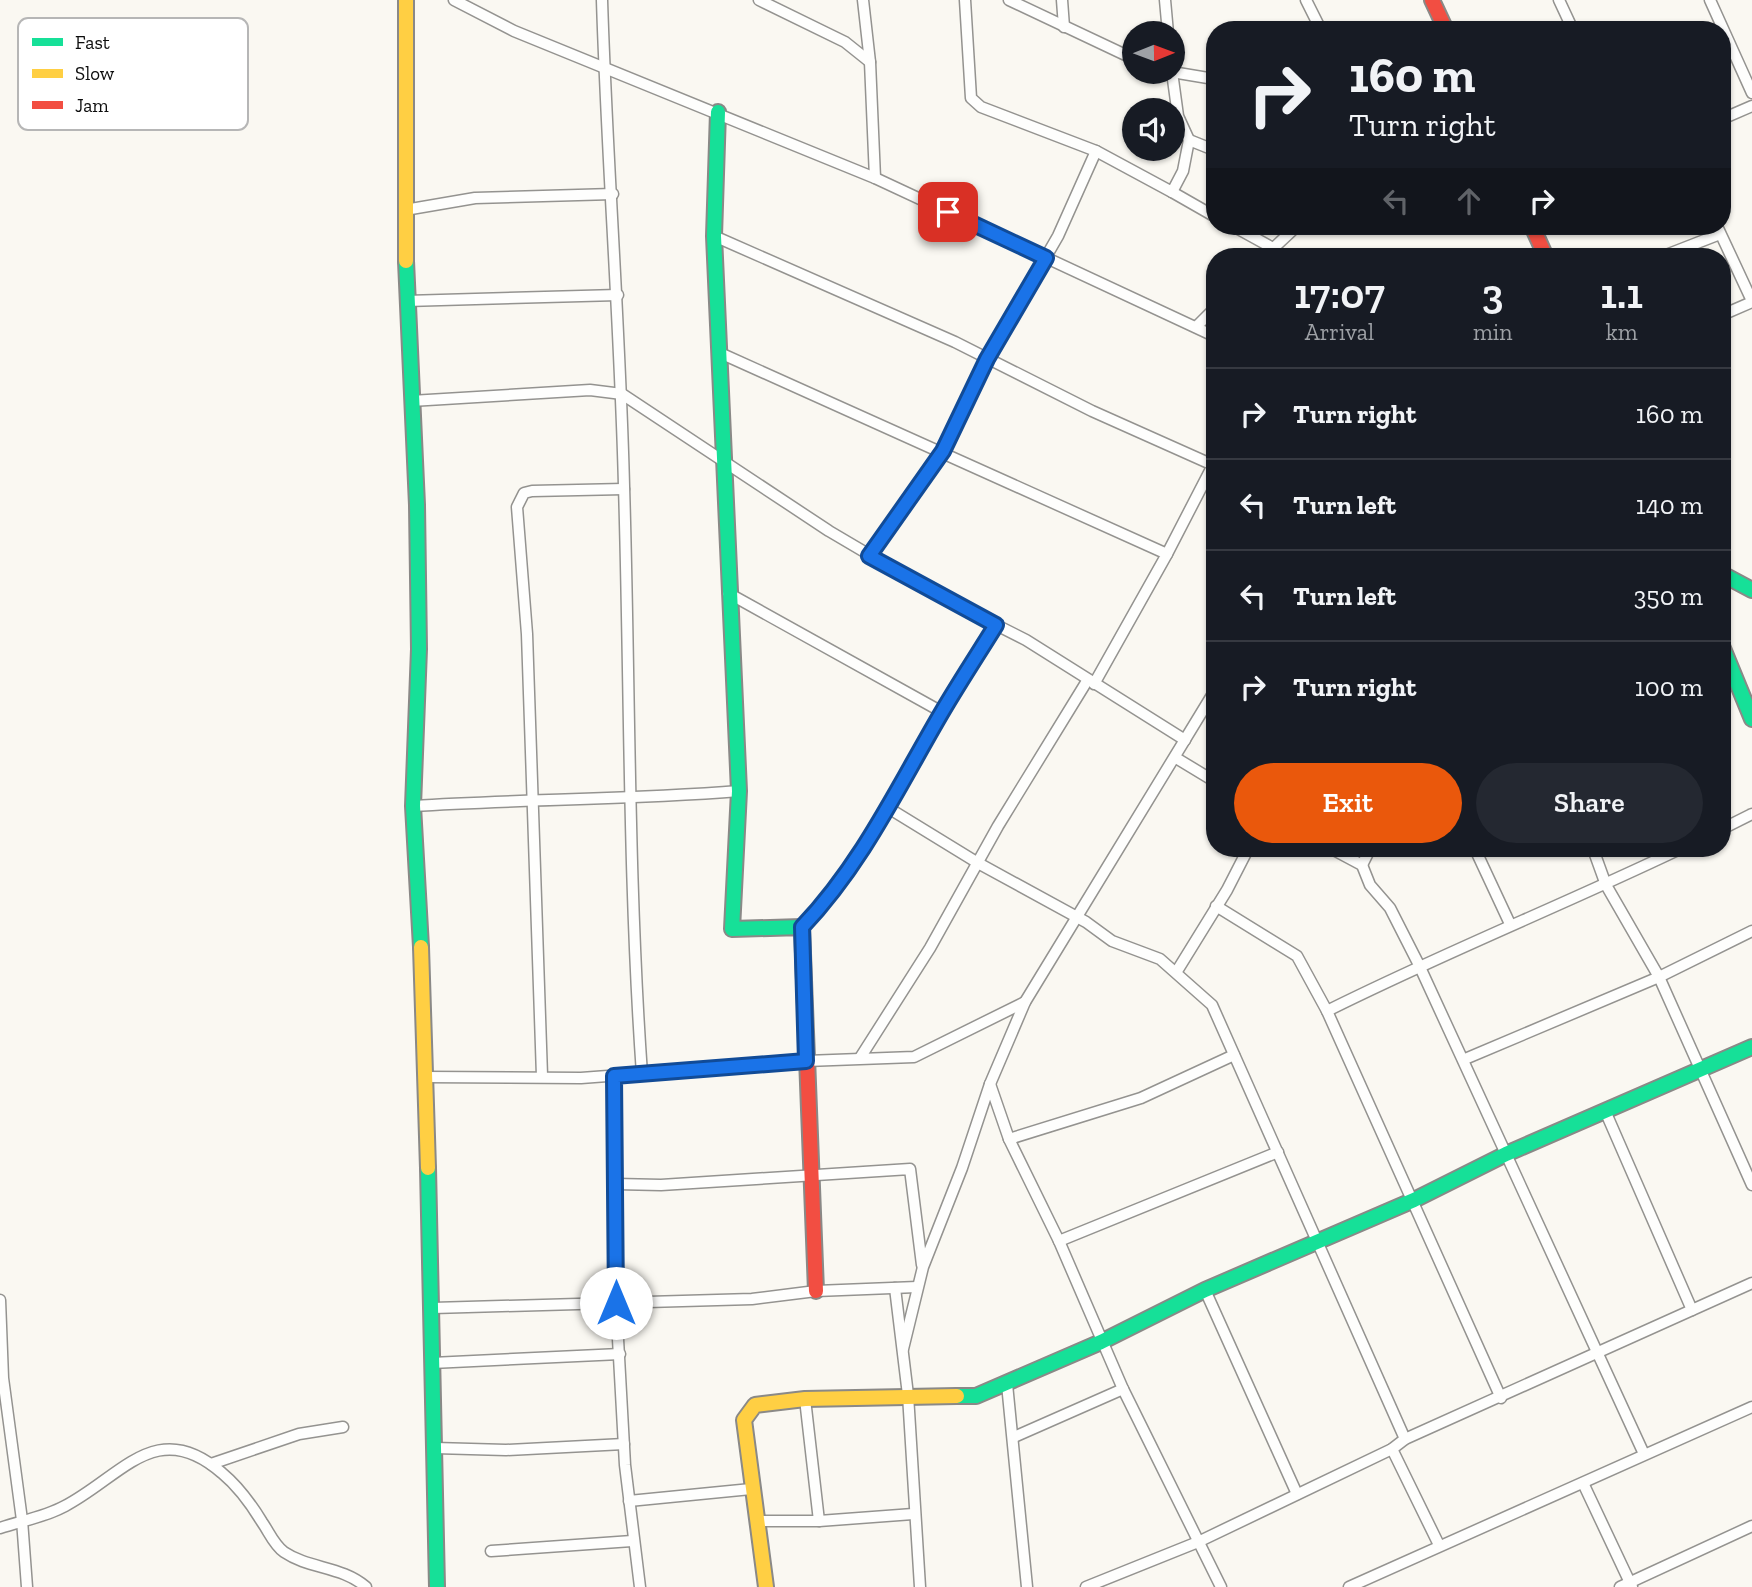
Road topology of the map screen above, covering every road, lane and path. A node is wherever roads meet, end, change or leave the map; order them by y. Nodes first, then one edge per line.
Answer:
1 (406, 0) edge
2 (454, 0) edge
3 (602, 0) edge
4 (863, 0) edge
5 (965, 0) edge
6 (1009, 0) edge
7 (1062, 0) edge
8 (1165, 0) edge
9 (1306, 0) edge
10 (1432, 0) edge
11 (1559, 0) edge
12 (1710, 0) edge
13 (764, 1) edge
14 (1167, 21) edge
15 (1316, 21) edge
16 (1442, 21) edge
17 (1569, 21) edge
18 (1719, 21) edge
19 (1064, 27) junction
20 (1731, 46) edge
21 (1122, 54) edge
22 (870, 62) junction
23 (604, 65) junction
24 (1185, 74) edge
25 (1206, 78) edge
26 (1174, 84) edge
27 (1752, 93) edge
28 (1752, 106) edge
29 (718, 112) junction
30 (1731, 115) edge
31 (1189, 139) junction
32 (1206, 146) edge
33 (1096, 151) junction
34 (875, 178) junction
35 (1172, 192) junction
36 (613, 194) junction
37 (405, 210) junction
38 (1206, 211) edge
39 (1249, 235) edge
40 (1287, 235) edge
41 (1707, 235) edge
42 (714, 236) junction
43 (1273, 248) joint
44 (1680, 248) edge
45 (1731, 257) edge
46 (1046, 258) junction
47 (618, 295) junction
48 (406, 301) junction
49 (1752, 301) edge
50 (1731, 311) edge
51 (1206, 317) edge
52 (1196, 327) junction
53 (1206, 332) edge
54 (720, 353) junction
55 (987, 359) junction
56 (622, 394) junction
57 (411, 401) junction
58 (943, 451) junction
59 (725, 461) junction
60 (1206, 461) edge
61 (1206, 479) edge
62 (624, 489) junction
63 (1167, 554) junction
64 (869, 556) junction
65 (1731, 579) edge
66 (1752, 590) edge
67 (728, 593) junction
68 (996, 625) junction
69 (1731, 668) edge
70 (1091, 682) junction
71 (1206, 705) edge
72 (942, 712) junction
73 (1752, 719) edge
74 (1185, 740) junction
75 (1176, 758) junction
76 (1206, 776) edge
77 (739, 791) junction
78 (534, 799) junction
79 (632, 800) junction
80 (413, 806) junction
81 (890, 809) junction
82 (1752, 814) edge
83 (1731, 824) edge
84 (1244, 857) edge
85 (1347, 857) edge
86 (1366, 857) edge
87 (1479, 857) edge
88 (1596, 857) edge
89 (1664, 857) edge
90 (978, 863) junction
91 (1362, 865) junction
92 (1606, 885) junction
93 (1216, 906) junction
94 (1076, 918) junction
95 (1510, 924) junction
96 (802, 927) junction
97 (1752, 931) edge
98 (1419, 965) junction
99 (1177, 971) junction
100 (1659, 977) junction
101 (1025, 1002) junction
102 (1327, 1011) junction
103 (1752, 1047) edge
104 (1234, 1055) junction
105 (860, 1058) junction
106 (1465, 1059) junction
107 (806, 1061) junction
108 (1699, 1068) junction
109 (642, 1074) junction
110 (542, 1076) junction
111 (614, 1076) junction
112 (425, 1077) junction
113 (990, 1084) junction
114 (1606, 1113) junction
115 (1009, 1139) junction
116 (1278, 1152) junction
117 (1506, 1154) junction
118 (814, 1176) junction
119 (616, 1185) junction
120 (1752, 1185) edge
121 (1414, 1200) junction
122 (1059, 1241) junction
123 (1320, 1241) junction
124 (923, 1267) junction
125 (1752, 1283) edge
126 (916, 1287) junction
127 (895, 1288) junction
128 (1205, 1290) junction
129 (816, 1291) junction
130 (0, 1300) edge
131 (616, 1303) junction
132 (433, 1308) junction
133 (1692, 1310) junction
134 (1, 1320) edge
135 (1101, 1342) junction
136 (903, 1349) junction
137 (1597, 1352) junction
138 (620, 1354) junction
139 (432, 1363) junction
140 (1, 1378) edge
141 (1007, 1384) junction
142 (1123, 1389) junction
143 (908, 1395) junction
144 (1501, 1398) junction
145 (805, 1399) junction
146 (1752, 1408) edge
147 (343, 1427) dead end
148 (1014, 1437) junction
149 (1405, 1439) junction
150 (624, 1444) junction
151 (435, 1448) junction
152 (1392, 1449) junction
153 (1644, 1454) junction
154 (211, 1464) junction
155 (1583, 1483) junction
156 (751, 1489) junction
157 (1297, 1494) junction
158 (629, 1501) junction
159 (913, 1514) junction
160 (22, 1520) junction
161 (758, 1521) junction
162 (818, 1521) junction
163 (1749, 1527) edge
164 (0, 1528) edge
165 (1752, 1540) edge
166 (632, 1541) junction
167 (1198, 1542) junction
168 (1439, 1545) junction
169 (491, 1551) dead end
170 (1627, 1586) edge
171 (27, 1587) edge
172 (366, 1587) edge
173 (438, 1587) edge
174 (640, 1587) edge
175 (766, 1587) edge
176 (920, 1587) edge
177 (1027, 1587) edge
178 (1086, 1587) edge
179 (1221, 1587) edge
180 (1349, 1587) edge

1 - 37 street
2 - 23 street
3 - 23 street
4 - 22 street
5 - 33 street
6 - 19 street
7 - 19 street
8 - 14 street
9 - 15 street
10 - 16 street
11 - 17 street
12 - 18 street
13 - 22 street
19 - 21 street
20 - 27 street
22 - 34 street
23 - 29 street
23 - 36 street
24 - 25 street
26 - 31 street
28 - 30 street
29 - 34 street
29 - 42 street
31 - 32 street
31 - 35 street
33 - 35 street
33 - 46 street
34 - 46 street
35 - 38 street
36 - 37 street
36 - 47 street
37 - 48 street
39 - 43 street
40 - 43 street
41 - 44 street
42 - 54 street
42 - 55 street
45 - 49 street
46 - 52 street
46 - 55 street
47 - 48 street
47 - 56 street
48 - 57 street
49 - 50 street
51 - 52 street
52 - 53 street
54 - 58 street
54 - 59 street
55 - 58 street
55 - 60 street
56 - 57 street
56 - 59 street
56 - 62 street
57 - 80 street
58 - 63 street
58 - 64 street
59 - 64 street
59 - 67 street
61 - 63 street
62 - 78 street
62 - 79 street
63 - 70 street
64 - 68 street
65 - 66 street
67 - 72 street
67 - 77 street
68 - 70 street
68 - 72 street
69 - 73 street
70 - 74 street
70 - 90 street
71 - 74 street
72 - 81 street
74 - 75 street
75 - 76 street
75 - 94 street
77 - 79 street
77 - 96 street
78 - 79 street
78 - 80 street
78 - 110 street
79 - 109 street
80 - 112 street
81 - 90 street
81 - 96 street
82 - 83 street
84 - 93 street
85 - 91 street
86 - 91 street
87 - 95 street
88 - 92 street
89 - 92 street
90 - 94 street
90 - 105 street
91 - 98 street
92 - 95 street
92 - 100 street
93 - 99 street
93 - 102 street
94 - 99 street
94 - 101 street
95 - 98 street
96 - 107 street
97 - 100 street
98 - 102 street
98 - 106 street
99 - 104 street
100 - 106 street
100 - 108 street
101 - 105 street
101 - 113 street
102 - 121 street
103 - 108 street
104 - 115 street
104 - 116 street
105 - 107 street
106 - 117 street
107 - 109 street
107 - 118 street
108 - 114 street
108 - 120 street
109 - 111 street
110 - 111 street
110 - 112 street
111 - 119 street
112 - 132 street
113 - 115 street
113 - 124 street
114 - 117 street
114 - 133 street
115 - 122 street
116 - 122 street
116 - 123 street
117 - 121 street
117 - 137 street
118 - 119 street
118 - 124 street
118 - 129 street
119 - 131 street
121 - 123 street
121 - 144 street
122 - 135 street
123 - 128 street
123 - 149 street
124 - 126 street
125 - 133 street
126 - 127 street
126 - 136 street
127 - 129 street
127 - 136 street
128 - 135 street
128 - 157 street
129 - 131 street
130 - 134 street
131 - 132 street
131 - 138 street
132 - 139 street
133 - 137 street
134 - 140 street
135 - 141 street
135 - 142 street
136 - 143 street
137 - 144 street
137 - 153 street
138 - 139 street
138 - 150 street
139 - 151 street
140 - 160 street
141 - 143 street
141 - 148 street
142 - 148 street
142 - 167 street
143 - 145 street
143 - 159 street
144 - 149 street
145 - 156 street
145 - 162 street
146 - 153 street
147 - 154 street
148 - 177 street
149 - 152 street
150 - 151 street
150 - 158 street
151 - 173 street
152 - 157 street
152 - 168 street
153 - 155 street
154 - 160 street
154 - 172 street
155 - 168 street
155 - 170 street
156 - 158 street
156 - 161 street
157 - 167 street
158 - 166 street
159 - 162 street
159 - 176 street
160 - 164 street
160 - 171 street
161 - 162 street
161 - 175 street
163 - 165 street
163 - 170 street
166 - 169 street
166 - 174 street
167 - 178 street
167 - 179 street
168 - 180 street

